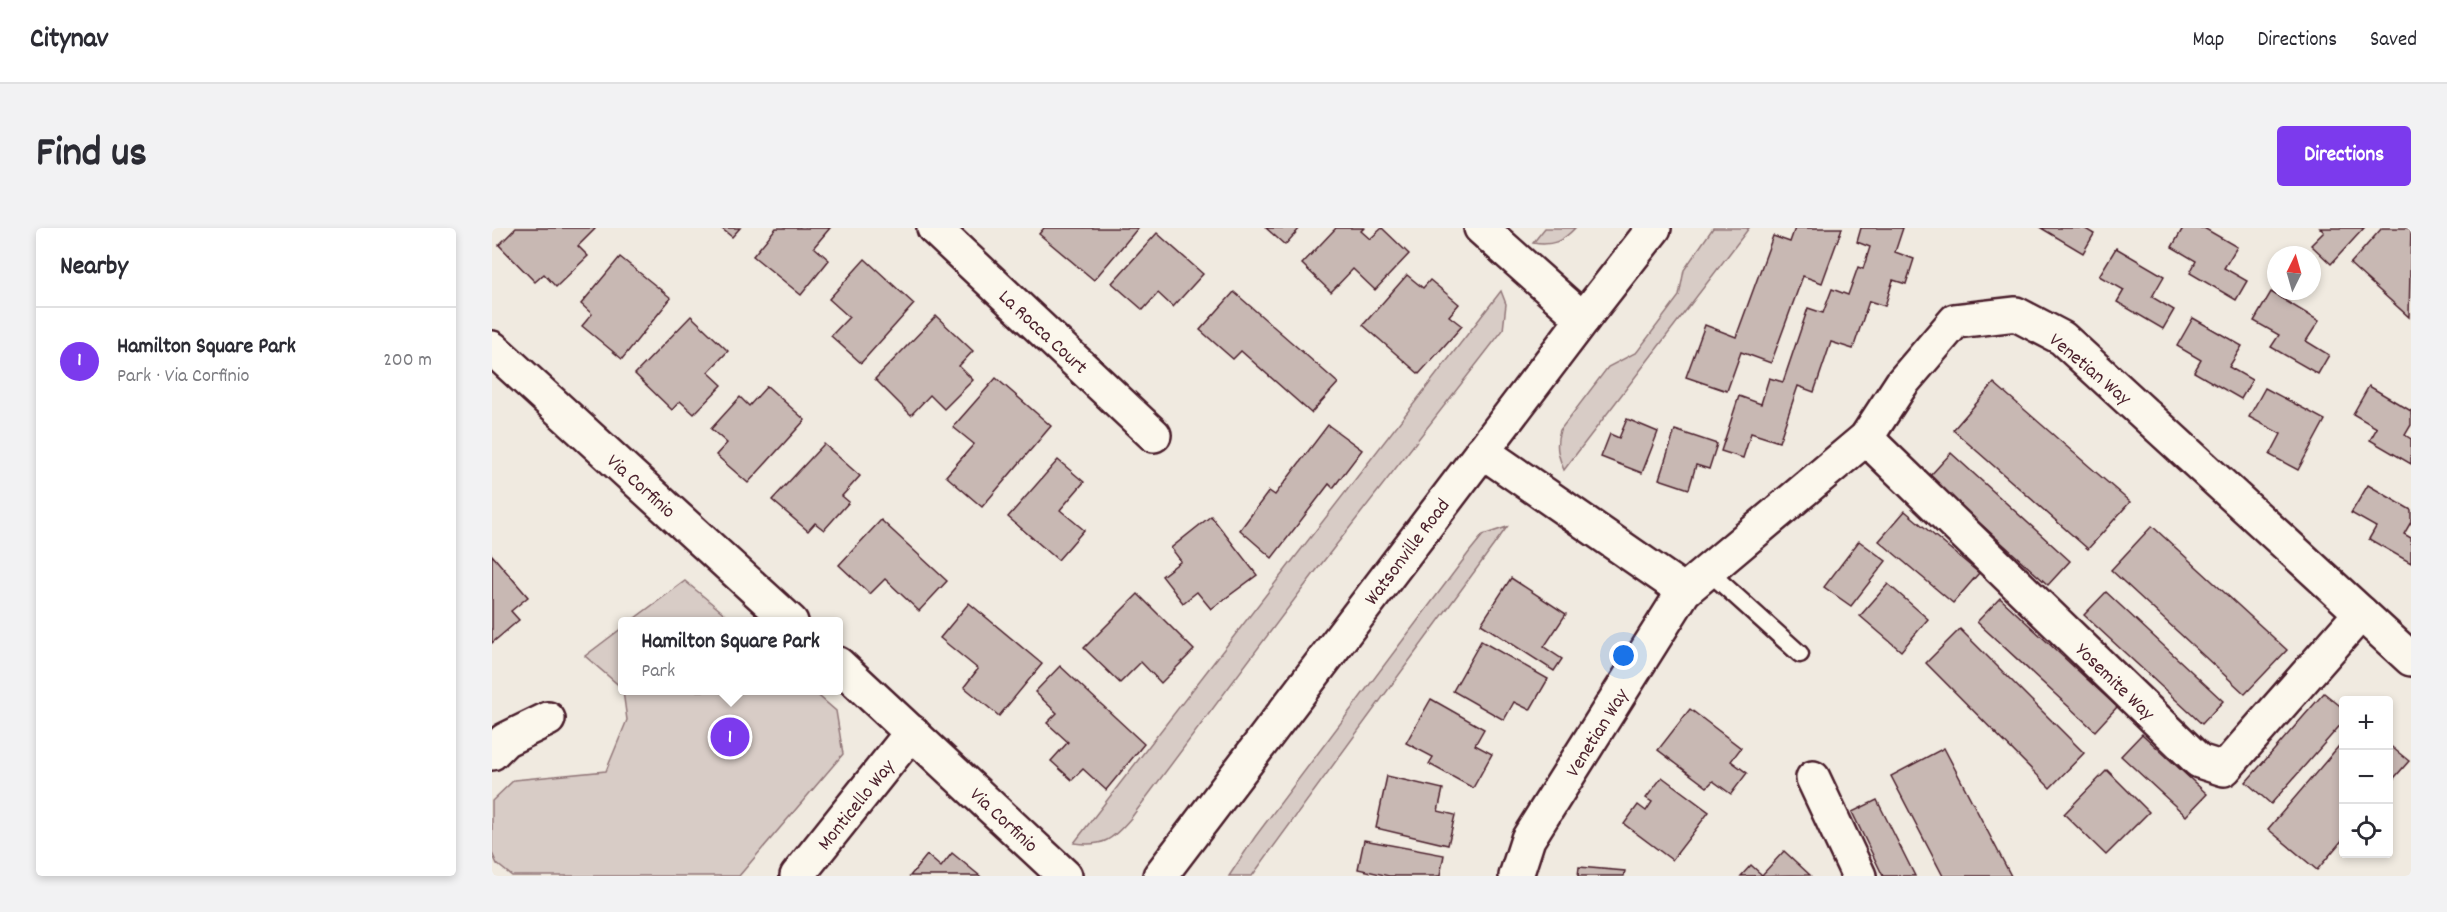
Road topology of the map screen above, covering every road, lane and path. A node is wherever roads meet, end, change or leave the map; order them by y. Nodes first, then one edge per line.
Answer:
1 (934, 228) edge
2 (1481, 228) edge
3 (1654, 228) edge
4 (1583, 319) junction
5 (492, 348) edge
6 (1154, 435) dead end
7 (1866, 438) junction
8 (1482, 451) junction
9 (1696, 581) junction
10 (2361, 613) junction
11 (787, 617) edge
12 (1800, 654) dead end
13 (2411, 659) edge
14 (843, 669) edge
15 (548, 719) dead end
16 (912, 732) junction
17 (492, 753) edge
18 (1813, 778) dead end
19 (797, 876) edge
20 (1065, 876) edge
21 (1160, 876) edge
22 (1516, 876) edge
23 (1859, 876) edge

1 - 6 street, La Rocca Court
2 - 4 street
3 - 4 street, Watsonville Road
4 - 8 street, Watsonville Road
5 - 11 street, Via Corfinio
7 - 9 street, Venetian Way
7 - 10 street, Venetian Way
7 - 10 street, Yosemite Way
8 - 9 street
8 - 21 street, Watsonville Road
9 - 12 lane
9 - 22 street, Venetian Way
10 - 13 street, Venetian Way
14 - 16 street, Via Corfinio
15 - 17 street
16 - 19 street, Monticello Way
16 - 20 street, Via Corfinio
18 - 23 street

